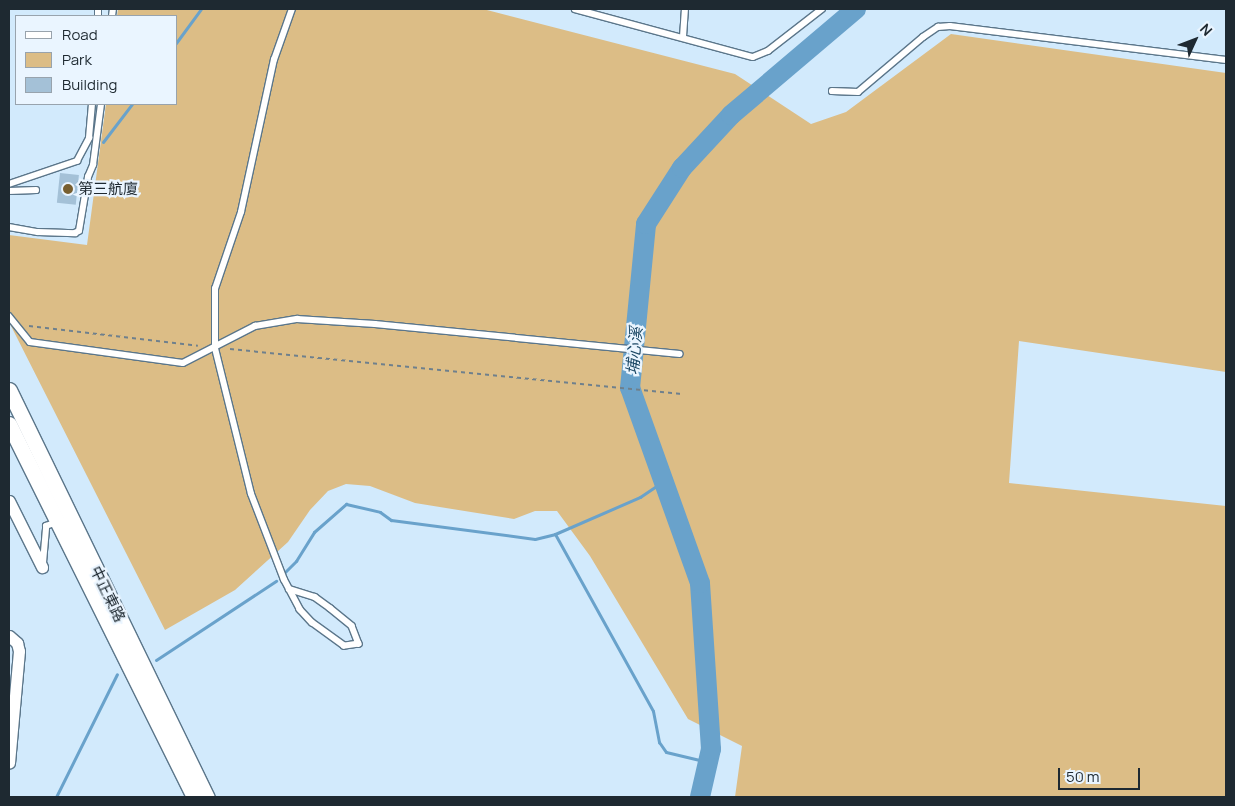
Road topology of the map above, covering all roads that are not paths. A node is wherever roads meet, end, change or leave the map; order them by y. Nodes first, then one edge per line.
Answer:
1 (292, 9) edge
2 (575, 9) edge
3 (685, 9) edge
4 (822, 9) edge
5 (683, 37) junction
6 (1226, 60) edge
7 (832, 91) dead end
8 (92, 105) edge
9 (101, 105) edge
10 (9, 184) edge
11 (36, 190) dead end
12 (9, 191) edge
13 (9, 227) edge
14 (10, 318) edge
15 (215, 348) junction
16 (680, 354) dead end
17 (9, 390) edge
18 (9, 426) edge
19 (9, 501) edge
20 (64, 518) junction
21 (42, 567) joint
22 (289, 589) junction
23 (9, 636) edge
24 (9, 763) edge
25 (194, 797) edge
26 (207, 797) edge

1 - 15 lane
2 - 5 lane
3 - 5 lane
4 - 5 lane
6 - 7 lane
8 - 10 lane
9 - 13 lane
11 - 12 lane
14 - 15 lane
15 - 16 lane
15 - 22 lane
17 - 20 main road, 中正東路
18 - 20 main road, 中正東路
19 - 21 street
20 - 21 lane
20 - 25 main road, 中正東路
20 - 26 main road, 中正東路
22 - 22 lane
23 - 24 street

